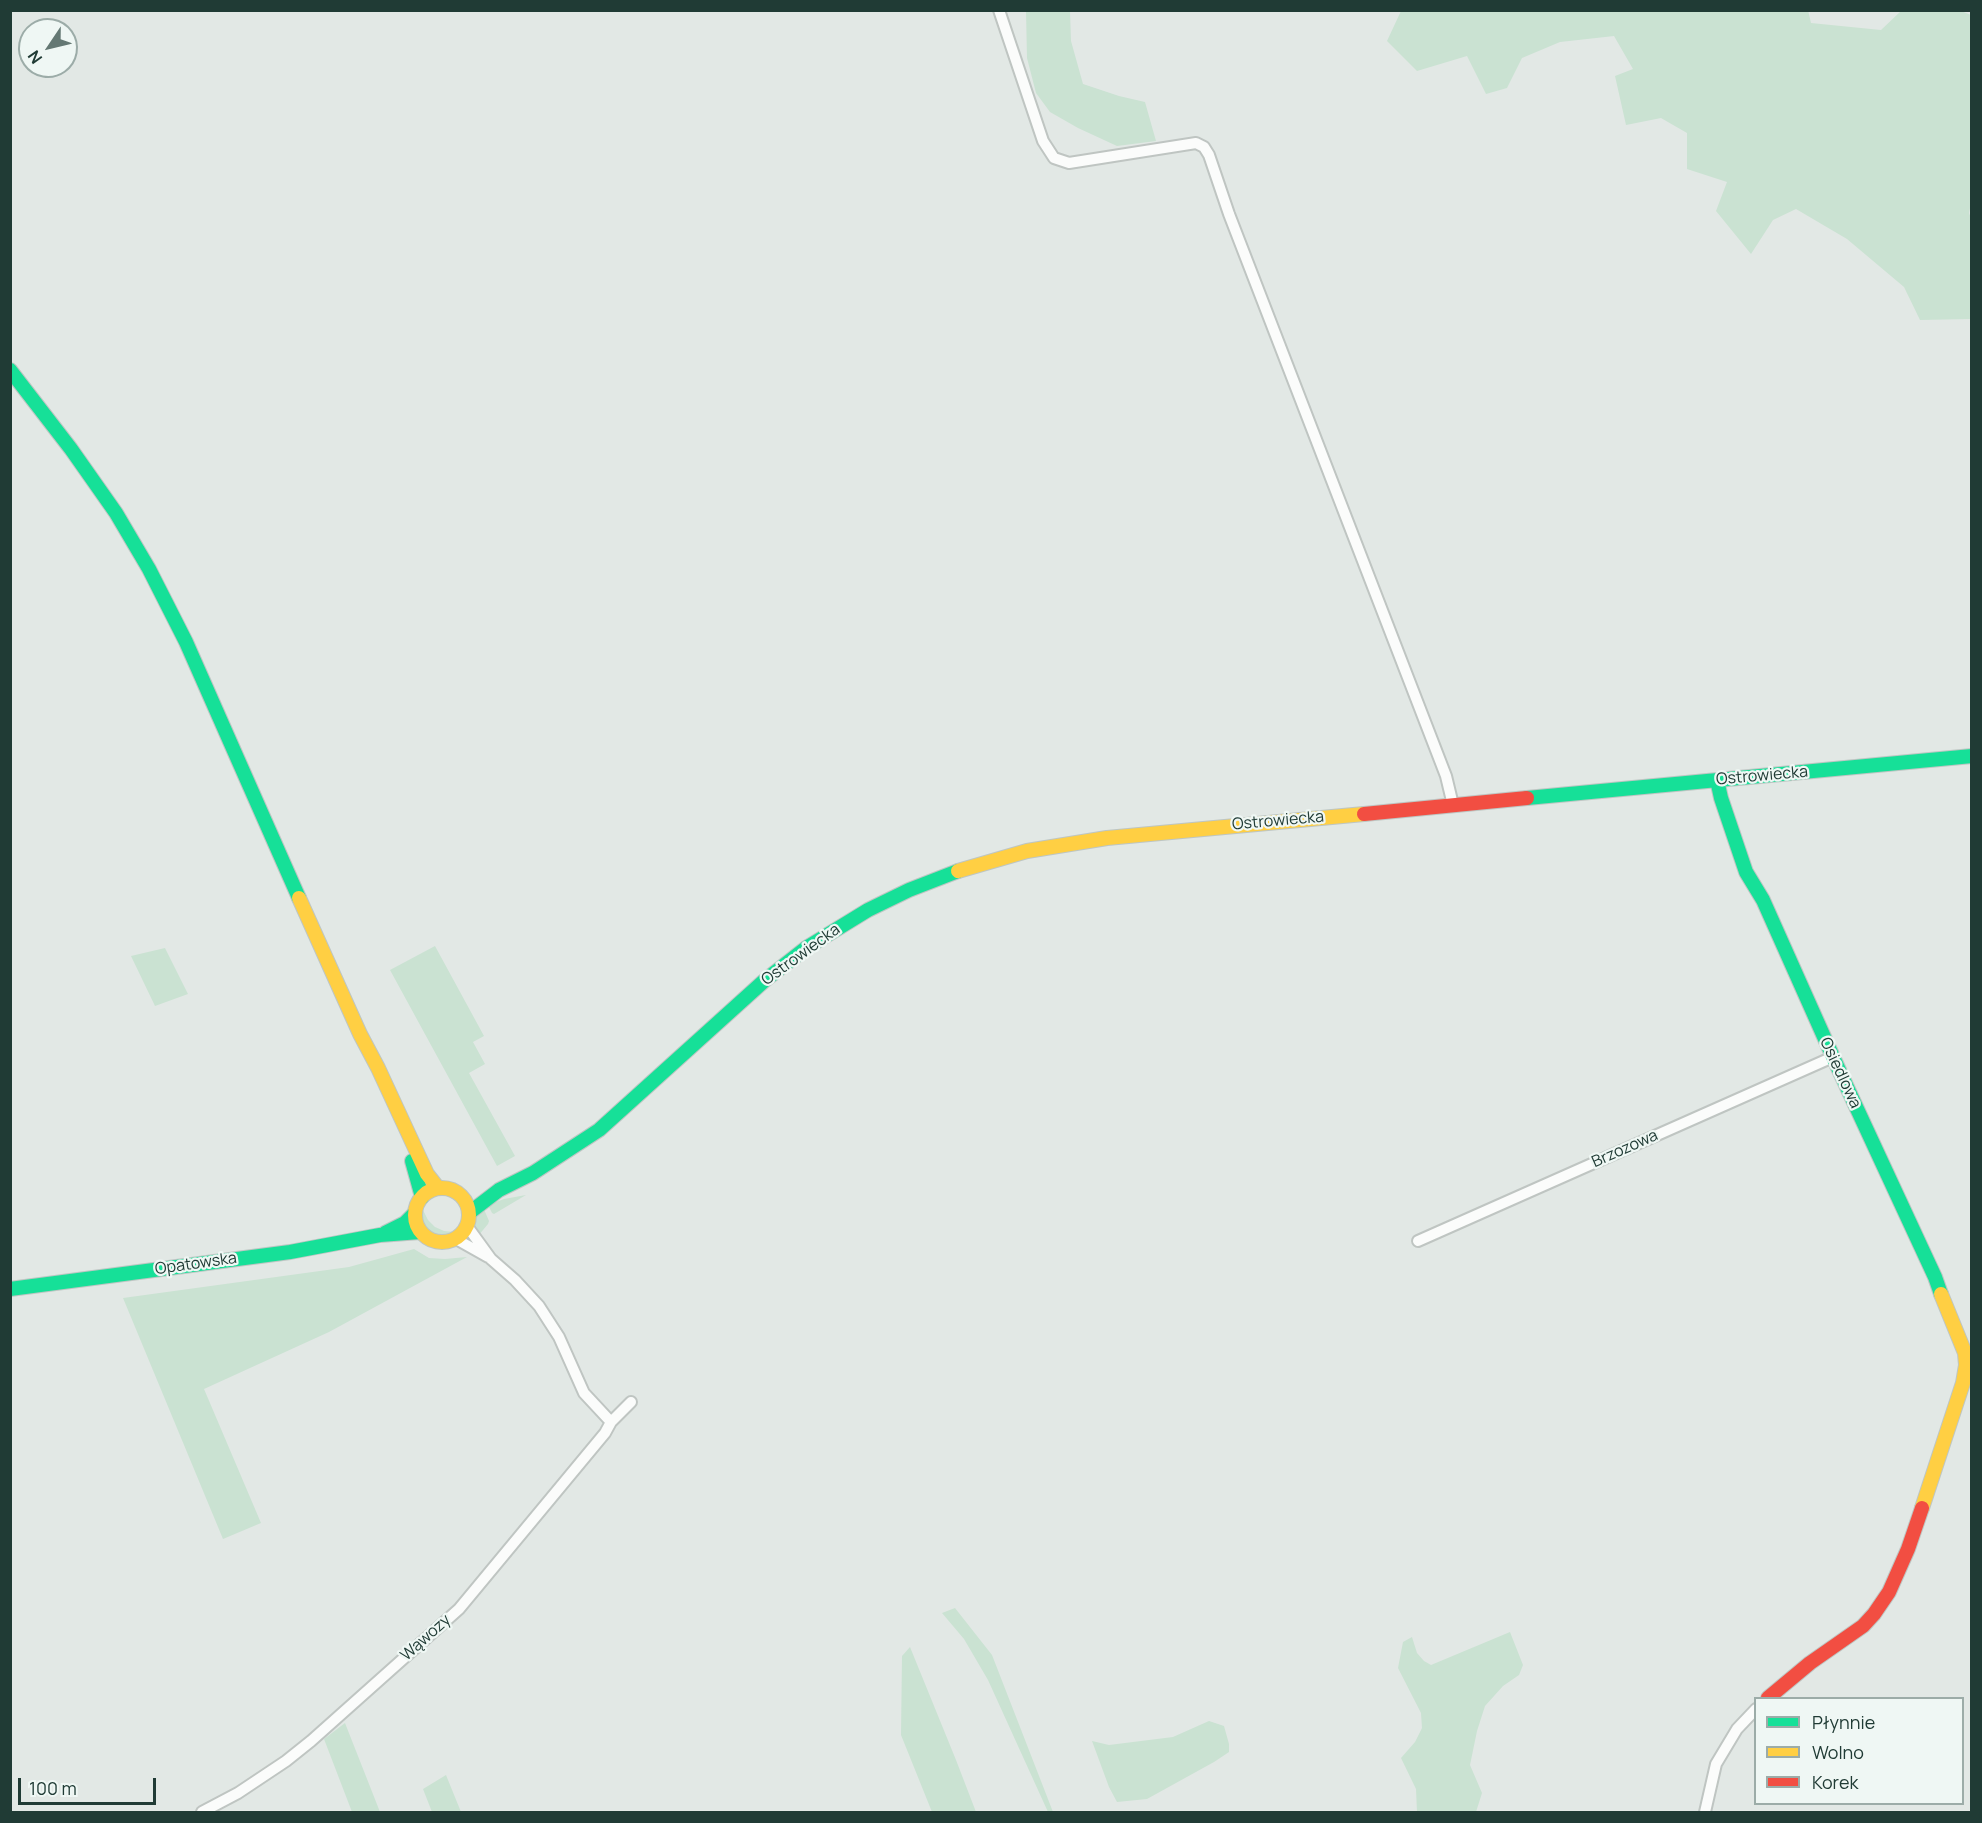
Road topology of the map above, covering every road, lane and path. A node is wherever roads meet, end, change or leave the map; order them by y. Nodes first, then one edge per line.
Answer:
1 (999, 10) edge
2 (10, 370) edge
3 (1971, 756) edge
4 (1717, 780) junction
5 (1453, 805) junction
6 (360, 1034) junction
7 (1833, 1057) junction
8 (438, 1188) junction
9 (499, 1190) junction
10 (422, 1197) junction
11 (462, 1197) junction
12 (414, 1214) junction
13 (468, 1220) junction
14 (420, 1232) junction
15 (380, 1235) junction
16 (456, 1239) junction
17 (1418, 1240) dead end
18 (491, 1259) junction
19 (10, 1289) edge
20 (1969, 1371) edge
21 (631, 1401) dead end
22 (611, 1422) junction
23 (1769, 1697) edge
24 (1754, 1710) edge
25 (202, 1812) edge
26 (1705, 1812) edge

1 - 5 street
2 - 6 main road
3 - 4 main road, Ostrowiecka
4 - 5 main road, Ostrowiecka
4 - 7 main road, Osiedlowa
5 - 9 main road, Ostrowiecka
6 - 8 main road
6 - 10 main road
7 - 17 street, Brzozowa
7 - 20 main road, Osiedlowa
8 - 10 main road
8 - 11 main road
9 - 11 main road
9 - 13 main road
10 - 12 main road
11 - 13 main road
12 - 14 main road
12 - 15 main road, Opatowska
13 - 16 main road
13 - 18 street
14 - 15 main road, Opatowska
14 - 16 main road
15 - 19 main road, Opatowska
16 - 18 street
18 - 22 street
20 - 23 main road
21 - 22 street, Wąwozy
22 - 25 street, Wąwozy
24 - 26 street

